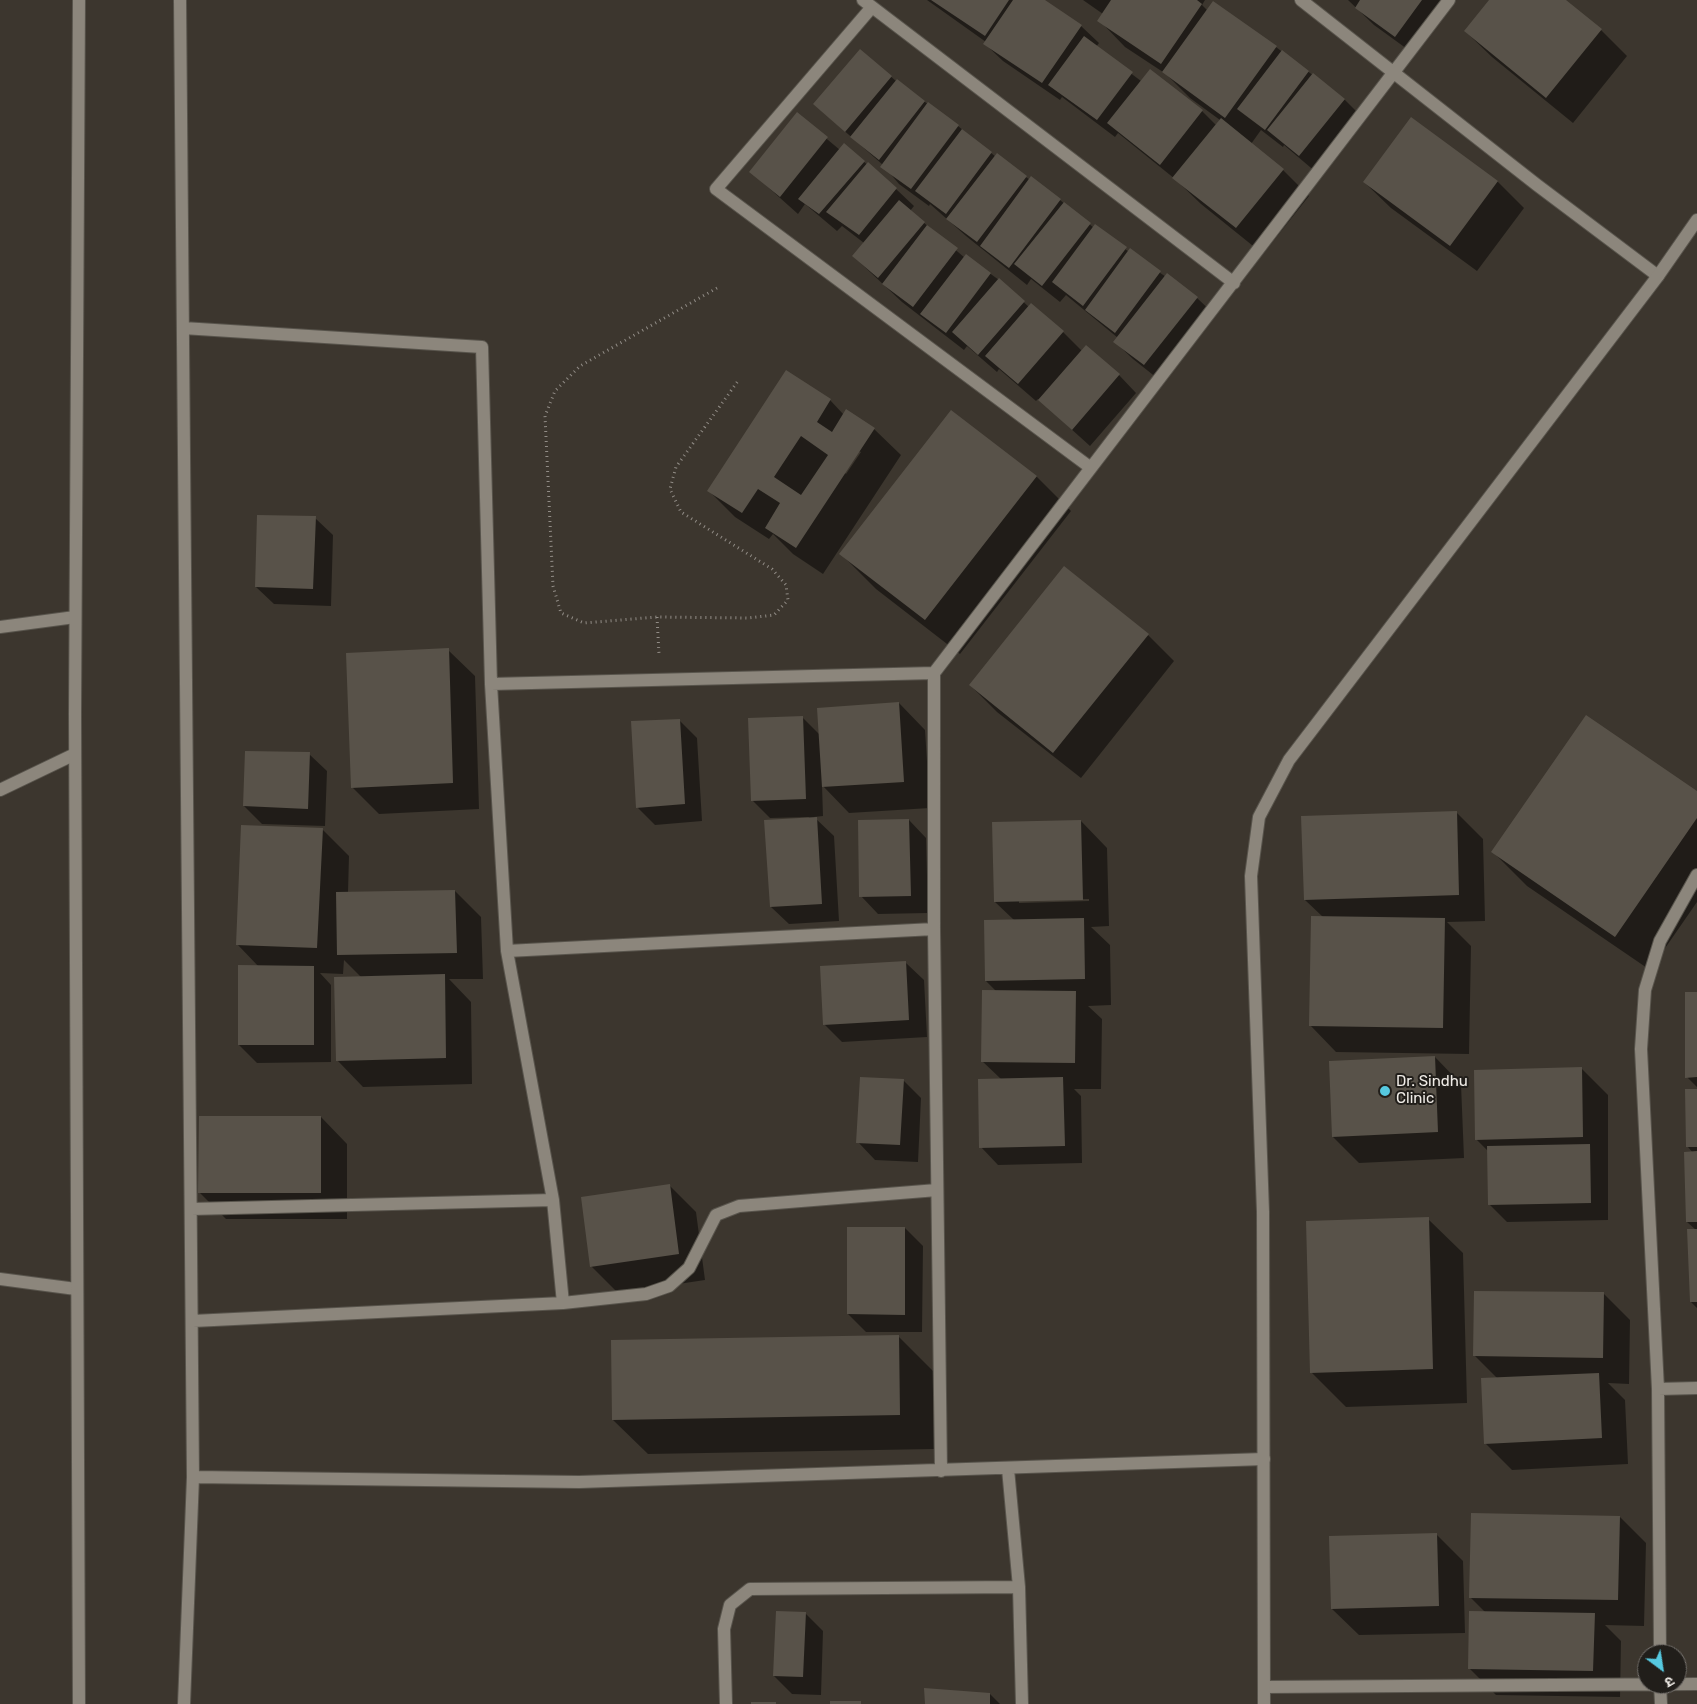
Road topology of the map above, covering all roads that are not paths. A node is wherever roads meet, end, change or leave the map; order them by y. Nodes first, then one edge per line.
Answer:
1 (79, 0) edge
2 (180, 0) edge
3 (1301, 0) edge
4 (1449, 0) edge
5 (868, 3) edge
6 (1394, 71) junction
7 (1697, 220) edge
8 (1658, 276) junction
9 (1234, 283) junction
10 (183, 328) junction
11 (1091, 468) junction
12 (75, 617) junction
13 (0, 627) edge
14 (934, 673) junction
15 (491, 684) junction
16 (75, 754) junction
17 (0, 790) edge
18 (1697, 875) edge
19 (934, 929) junction
20 (507, 951) junction
21 (937, 1190) junction
22 (552, 1200) junction
23 (191, 1209) junction
24 (0, 1278) edge
25 (76, 1289) junction
26 (563, 1303) junction
27 (193, 1321) junction
28 (1697, 1388) edge
29 (1658, 1389) junction
30 (1264, 1459) junction
31 (1008, 1469) junction
32 (942, 1471) junction
33 (193, 1477) junction
34 (1019, 1587) junction
35 (1660, 1644) edge
36 (1637, 1684) edge
37 (1264, 1687) junction
38 (79, 1704) edge
39 (184, 1704) edge
40 (726, 1704) edge
41 (1022, 1704) edge
42 (1264, 1704) edge

1 - 12 street
2 - 10 street
3 - 6 street
4 - 6 street
5 - 9 street
5 - 11 street
6 - 8 street
6 - 9 street
7 - 8 street
8 - 30 street
9 - 11 street
10 - 15 street
10 - 23 street
11 - 14 street
12 - 13 street
12 - 16 street
14 - 15 street
14 - 19 street
15 - 20 street
16 - 17 street
16 - 25 street
18 - 29 street
19 - 20 street
19 - 21 street
20 - 22 street
21 - 26 street
21 - 32 street
22 - 23 street
22 - 26 street
23 - 27 street
24 - 25 street
25 - 38 street
26 - 27 street
27 - 33 street
28 - 29 street
29 - 35 street
30 - 31 street
30 - 37 street
31 - 32 street
31 - 34 street
32 - 33 street
33 - 39 street
34 - 40 street
34 - 41 street
36 - 37 street
37 - 42 street

